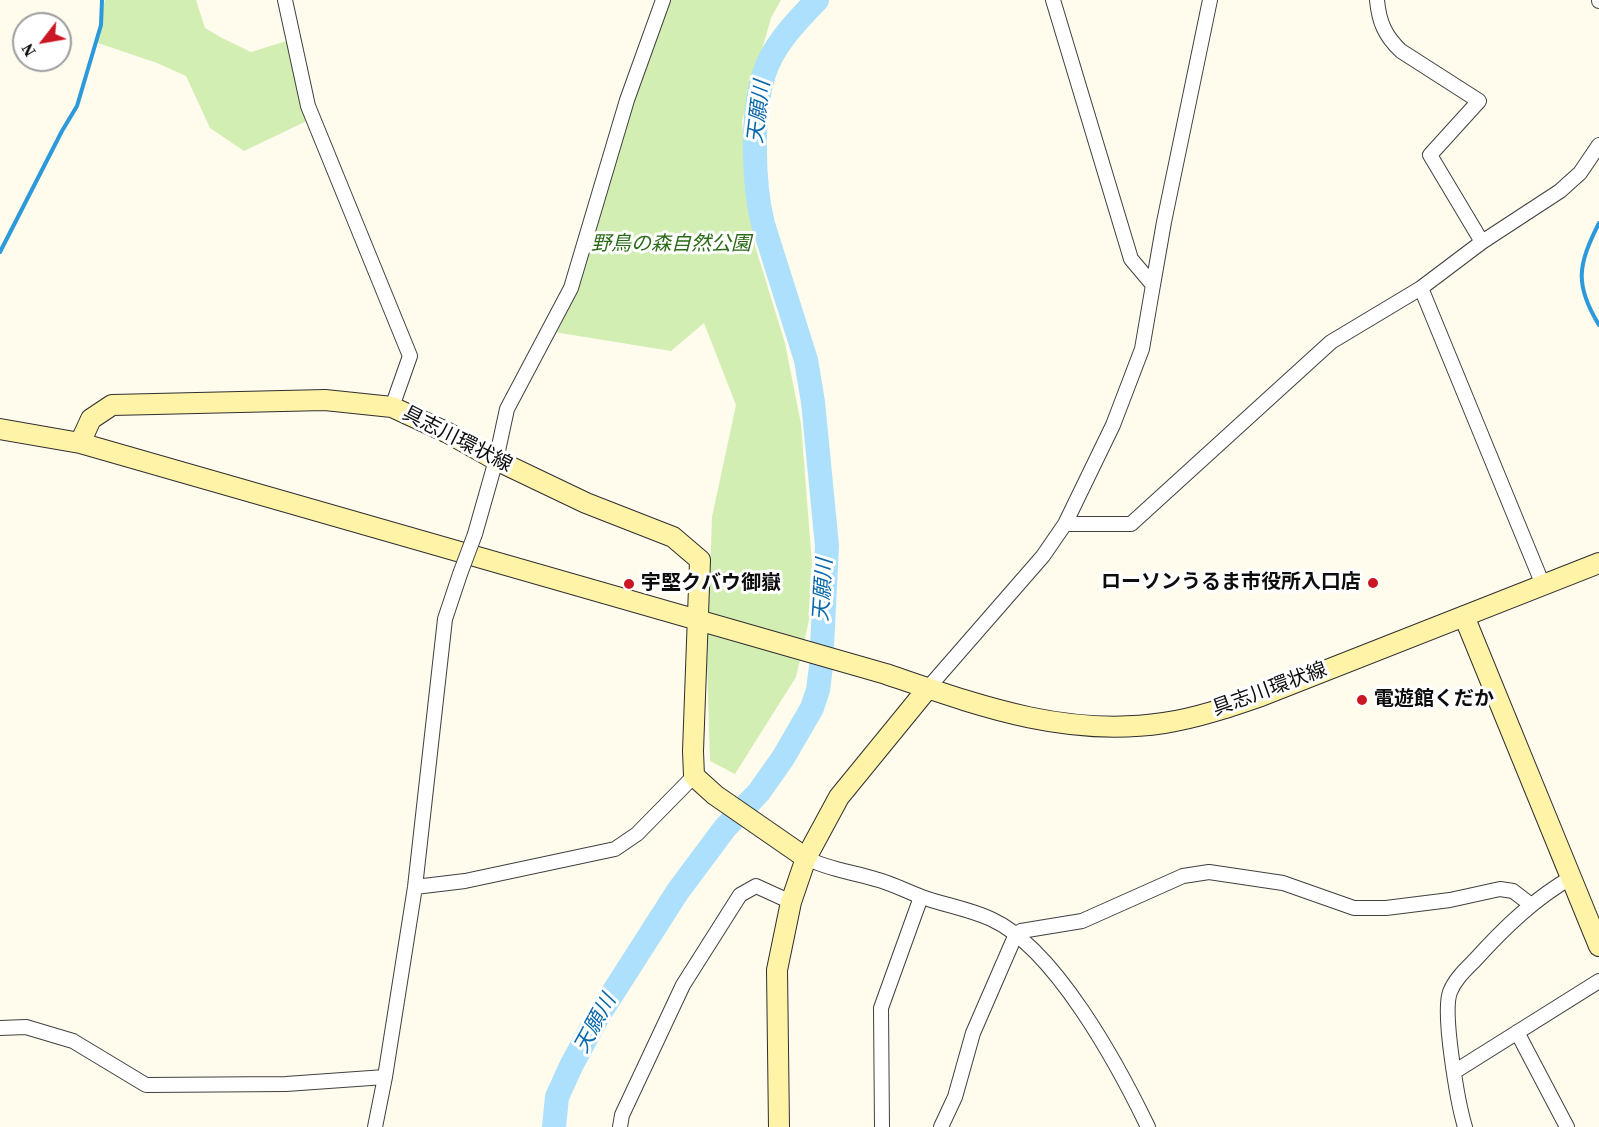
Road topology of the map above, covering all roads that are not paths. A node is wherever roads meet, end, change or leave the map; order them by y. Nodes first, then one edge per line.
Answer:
1 (285, 0) edge
2 (663, 0) edge
3 (1053, 0) edge
4 (1210, 0) edge
5 (1377, 0) edge
6 (1599, 145) edge
7 (1482, 242) junction
8 (1153, 285) junction
9 (1421, 288) junction
10 (392, 407) junction
11 (0, 429) edge
12 (80, 443) junction
13 (496, 460) junction
14 (1065, 524) junction
15 (1599, 563) edge
16 (1543, 585) junction
17 (1464, 616) junction
18 (698, 620) junction
19 (928, 688) junction
20 (694, 776) junction
21 (806, 858) junction
22 (1572, 877) junction
23 (415, 887) junction
24 (921, 897) junction
25 (790, 902) junction
26 (1530, 904) junction
27 (1016, 934) junction
28 (1599, 946) edge
29 (1599, 981) edge
30 (0, 1028) edge
31 (1517, 1032) junction
32 (1454, 1072) junction
33 (385, 1077) junction
34 (375, 1127) edge
35 (620, 1127) edge
36 (778, 1127) edge
37 (882, 1127) edge
38 (942, 1127) edge
39 (1148, 1127) edge
40 (1465, 1127) edge
41 (1568, 1127) edge

1 - 10 street
2 - 13 street
3 - 8 street
4 - 8 street
5 - 7 street
6 - 7 street
7 - 9 street
8 - 14 street
9 - 14 street
9 - 16 street
10 - 12 main road, 具志川環状線
10 - 13 main road, 具志川環状線
11 - 12 main road, 具志川環状線
12 - 18 main road, 具志川環状線
13 - 18 main road, 具志川環状線
13 - 23 street, bridge
14 - 19 street
15 - 16 main road, 具志川環状線
16 - 17 main road, 具志川環状線
17 - 19 main road, 具志川環状線
17 - 22 main road
18 - 19 main road, 具志川環状線
18 - 20 main road, 具志川環状線
19 - 21 main road
20 - 21 main road
20 - 23 street
21 - 24 street
21 - 25 main road
22 - 26 street
22 - 28 main road
23 - 33 street
24 - 27 street
24 - 37 street
25 - 35 street
25 - 36 main road
26 - 27 street
26 - 32 street
27 - 38 street
27 - 39 street
29 - 31 street
30 - 33 street
31 - 32 street
31 - 41 street
32 - 40 street
33 - 34 street

